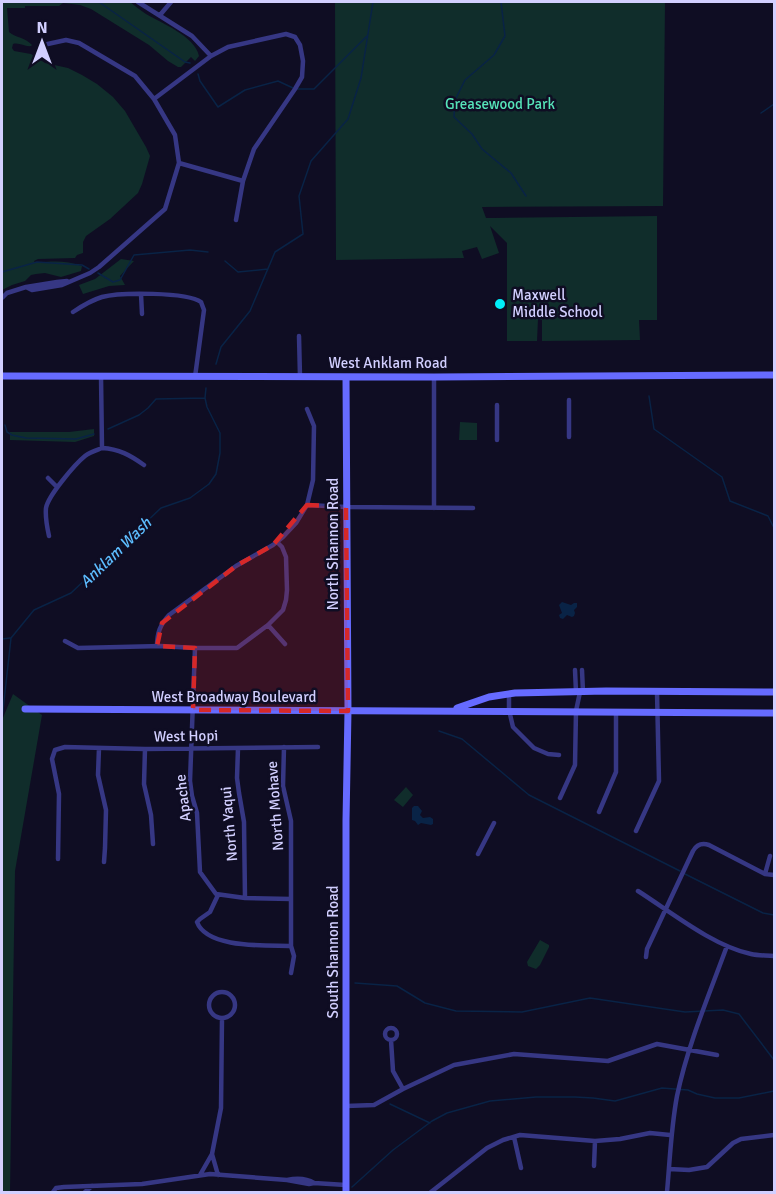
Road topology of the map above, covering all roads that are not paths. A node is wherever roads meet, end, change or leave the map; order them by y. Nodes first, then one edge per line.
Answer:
1 (138, 2) edge
2 (171, 2) edge
3 (160, 15) junction
4 (300, 33) dead end
5 (295, 37) junction
6 (43, 45) dead end
7 (211, 56) junction
8 (154, 99) junction
9 (179, 163) junction
10 (243, 181) junction
11 (236, 220) dead end
12 (141, 294) junction
13 (2, 298) edge
14 (73, 312) dead end
15 (142, 314) dead end
16 (300, 336) dead end
17 (774, 375) edge
18 (2, 376) edge
19 (101, 376) junction
20 (195, 377) junction
21 (300, 377) junction
22 (346, 377) junction
23 (434, 377) junction
24 (569, 400) dead end
25 (497, 405) dead end
26 (307, 409) dead end
27 (569, 437) dead end
28 (497, 440) dead end
29 (102, 447) junction
30 (144, 465) dead end
31 (48, 478) dead end
32 (57, 487) junction
33 (307, 505) junction
34 (346, 507) junction
35 (434, 508) junction
36 (473, 508) dead end
37 (49, 536) dead end
38 (277, 542) junction
39 (268, 625) junction
40 (65, 641) dead end
41 (285, 644) dead end
42 (157, 646) junction
43 (195, 648) junction
44 (575, 670) dead end
45 (582, 670) dead end
46 (579, 692) junction
47 (657, 692) junction
48 (774, 692) edge
49 (509, 693) junction
50 (25, 709) dead end
51 (193, 710) junction
52 (348, 711) junction
53 (443, 711) junction
54 (509, 711) junction
55 (576, 711) junction
56 (616, 712) junction
57 (658, 712) junction
58 (774, 713) edge
59 (284, 747) junction
60 (318, 747) dead end
61 (99, 748) junction
62 (192, 748) junction
63 (238, 748) junction
64 (145, 749) junction
65 (559, 756) dead end
66 (560, 798) dead end
67 (599, 812) dead end
68 (494, 823) dead end
69 (636, 831) dead end
70 (153, 844) dead end
71 (478, 854) dead end
72 (770, 856) dead end
73 (58, 859) dead end
74 (104, 862) dead end
75 (765, 874) junction
76 (774, 874) edge
77 (638, 891) dead end
78 (218, 895) junction
79 (245, 898) junction
80 (291, 899) junction
81 (665, 908) junction
82 (291, 946) junction
83 (727, 946) junction
84 (774, 956) edge
85 (646, 957) dead end
86 (291, 973) dead end
87 (222, 1018) junction
88 (391, 1040) dead end
89 (689, 1049) junction
90 (717, 1055) dead end
91 (403, 1089) junction
92 (346, 1106) junction
93 (670, 1135) junction
94 (774, 1135) edge
95 (514, 1137) junction
96 (595, 1141) junction
97 (212, 1154) junction
98 (594, 1166) dead end
99 (521, 1168) dead end
100 (669, 1168) junction
101 (218, 1175) junction
102 (200, 1176) junction
103 (92, 1186) junction
104 (346, 1189) edge
105 (53, 1192) edge
106 (85, 1192) edge
107 (431, 1192) edge
108 (667, 1192) edge

1 - 3 street
2 - 3 street
3 - 7 street
4 - 5 street
5 - 7 street
5 - 10 street
6 - 8 street
7 - 8 street
8 - 9 street
9 - 10 street
9 - 13 street
10 - 11 street
12 - 14 street
12 - 15 street
12 - 20 street
16 - 21 street
17 - 23 street, West Anklam Road
18 - 19 street, West Anklam Road
19 - 20 street, West Anklam Road
19 - 29 street
20 - 21 street, West Anklam Road
21 - 22 street, West Anklam Road
22 - 23 street, West Anklam Road
22 - 34 street, North Shannon Road
23 - 35 street
24 - 27 street
25 - 28 street
26 - 33 street
29 - 30 street
29 - 32 street
31 - 32 street
32 - 37 street
33 - 34 street
33 - 38 street
34 - 35 street
34 - 52 street, North Shannon Road
35 - 36 street
38 - 39 street
38 - 42 street
39 - 41 street
39 - 43 street
40 - 42 street
42 - 43 street
43 - 51 street, Apache
44 - 46 street
45 - 46 street
46 - 47 street, West Broadway Boulevard
46 - 49 street, West Broadway Boulevard
46 - 55 street
47 - 48 street, West Broadway Boulevard
47 - 57 street
49 - 53 street, West Broadway Boulevard
49 - 54 street
50 - 51 street, West Broadway Boulevard
51 - 52 street, West Broadway Boulevard
51 - 62 street, Apache
52 - 53 street, West Broadway Boulevard
52 - 92 street, South Shannon Road
53 - 54 street, West Broadway Boulevard
54 - 55 street, West Broadway Boulevard
54 - 65 street
55 - 56 street, West Broadway Boulevard
55 - 66 street
56 - 57 street, West Broadway Boulevard
56 - 67 street
57 - 58 street, West Broadway Boulevard
57 - 69 street
59 - 60 street, West Hopi
59 - 63 street, West Hopi
59 - 80 street, North Mohave
61 - 64 street, West Hopi
61 - 73 street, West Hopi
61 - 74 street
62 - 63 street, West Hopi
62 - 64 street, West Hopi
62 - 78 street, Apache
63 - 79 street, North Yaqui
64 - 70 street
68 - 71 street
72 - 75 street
75 - 76 street
75 - 81 street
77 - 81 street
78 - 79 street
78 - 82 street
79 - 80 street
80 - 82 street, North Mohave
81 - 83 street
81 - 85 street
82 - 86 street, North Mohave
83 - 84 street
83 - 89 street
87 - 87 street
87 - 97 street
88 - 91 street
89 - 90 street
89 - 91 street
89 - 93 street
91 - 92 street
92 - 104 street, South Shannon Road
93 - 96 street
93 - 100 street
94 - 100 street
95 - 96 street
95 - 99 street
95 - 107 street
96 - 98 street
97 - 101 street
97 - 102 street
100 - 108 street
101 - 102 street
101 - 104 street
102 - 103 street
103 - 105 street
103 - 106 street

